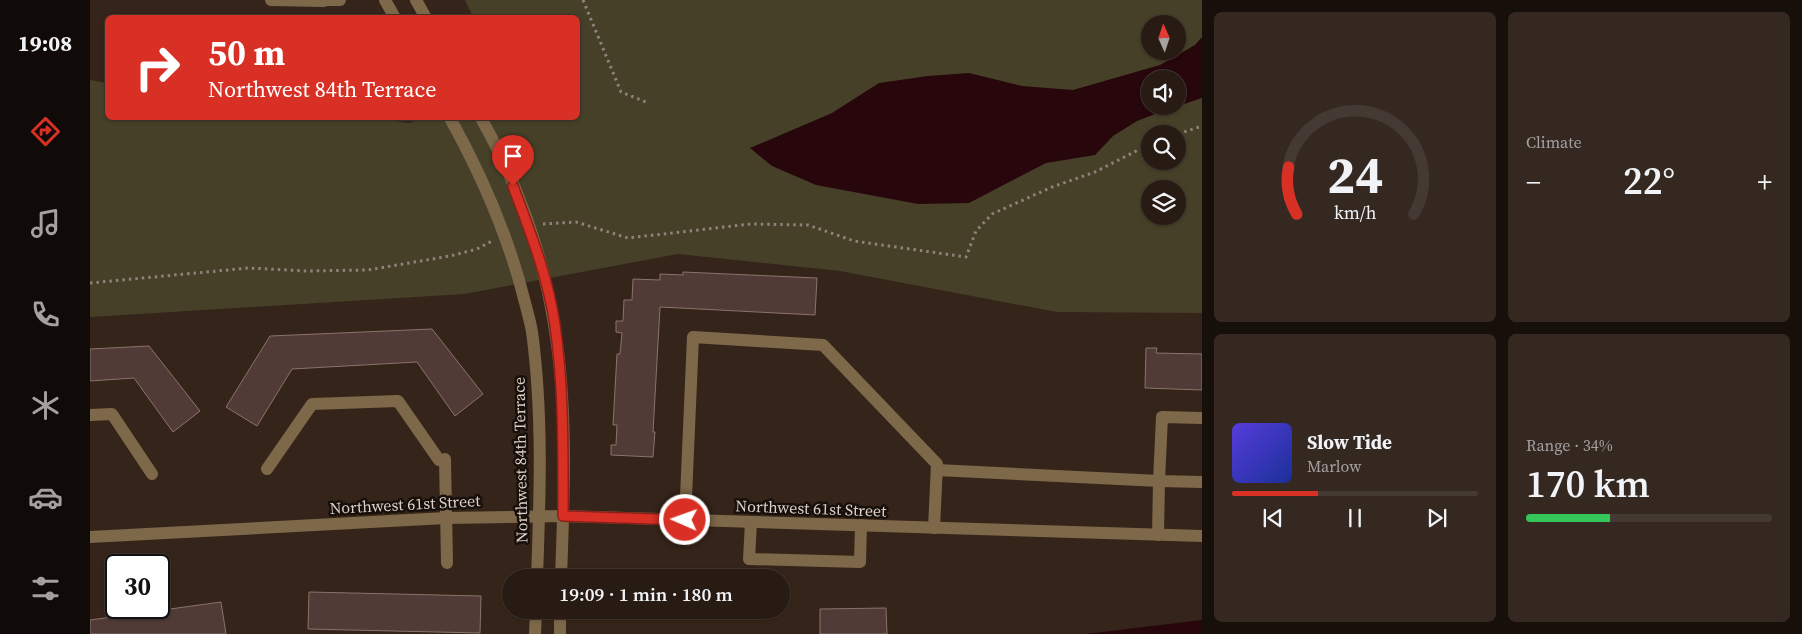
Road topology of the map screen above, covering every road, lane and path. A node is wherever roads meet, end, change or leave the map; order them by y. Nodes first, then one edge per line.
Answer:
1 (271, 0) edge
2 (340, 0) edge
3 (385, 0) edge
4 (416, 0) edge
5 (582, 0) edge
6 (324, 1) edge
7 (393, 15) edge
8 (424, 15) edge
9 (646, 102) dead end
10 (451, 120) edge
11 (482, 120) edge
12 (1202, 126) edge
13 (1186, 131) edge
14 (1141, 149) edge
15 (528, 226) junction
16 (504, 235) junction
17 (90, 283) edge
18 (90, 415) edge
19 (1202, 418) edge
20 (266, 468) dead end
21 (937, 470) junction
22 (152, 474) dead end
23 (1159, 482) junction
24 (1202, 482) edge
25 (539, 516) junction
26 (563, 516) junction
27 (446, 518) junction
28 (685, 520) junction
29 (751, 522) junction
30 (861, 526) junction
31 (934, 528) junction
32 (1158, 535) junction
33 (1202, 536) edge
34 (90, 537) edge
35 (447, 562) dead end
36 (537, 569) edge
37 (561, 569) edge
38 (536, 619) edge
39 (560, 619) edge
40 (535, 634) edge
41 (560, 634) edge

1 - 6 street
2 - 6 street
3 - 7 street
4 - 8 street
5 - 9 path
10 - 16 street, Northwest 84th Terrace
11 - 15 street
12 - 13 path
14 - 15 path
15 - 26 street
16 - 17 path
16 - 25 street, Northwest 84th Terrace
18 - 22 street
19 - 23 street
20 - 27 street
21 - 23 street
21 - 28 street
21 - 31 street
23 - 24 street
23 - 32 street
25 - 26 street, Northwest 61st Street
25 - 27 street, Northwest 61st Street
25 - 36 street, Northwest 84th Terrace
26 - 28 street, Northwest 61st Street
26 - 37 street
27 - 34 street, Northwest 61st Street
27 - 35 street
28 - 29 street, Northwest 61st Street
29 - 30 street, Northwest 61st Street
29 - 30 street
30 - 31 street, Northwest 61st Street
31 - 32 street, Northwest 61st Street
32 - 33 street, Northwest 61st Street
38 - 40 street
39 - 41 street

